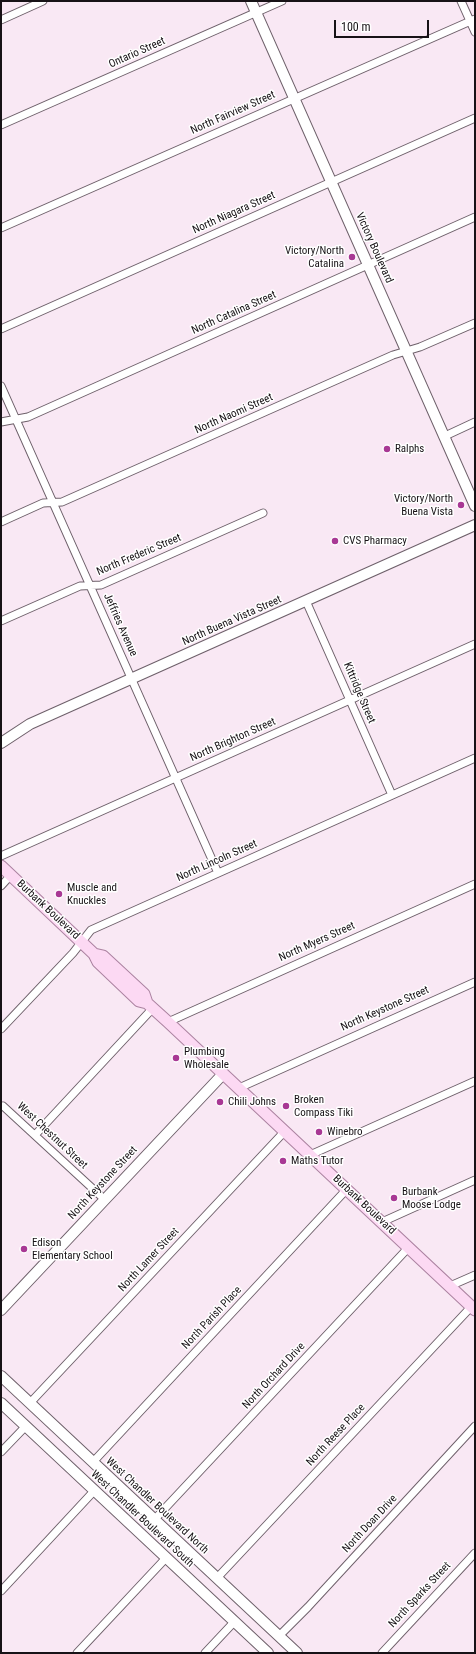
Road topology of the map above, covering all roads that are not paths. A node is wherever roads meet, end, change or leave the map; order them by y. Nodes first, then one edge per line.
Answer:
1 (43, 1) edge
2 (251, 1) edge
3 (282, 1) edge
4 (461, 1) edge
5 (256, 12) junction
6 (1, 20) edge
7 (473, 20) edge
8 (475, 32) edge
9 (294, 98) junction
10 (475, 118) edge
11 (1, 125) edge
12 (332, 182) junction
13 (475, 217) edge
14 (1, 228) edge
15 (368, 265) junction
16 (475, 322) edge
17 (1, 328) edge
18 (407, 351) junction
19 (1, 386) edge
20 (16, 419) junction
21 (1, 422) edge
22 (475, 422) edge
23 (445, 436) junction
24 (53, 503) junction
25 (475, 506) edge
26 (263, 513) dead end
27 (1, 522) edge
28 (475, 525) edge
29 (90, 586) junction
30 (306, 601) junction
31 (1, 621) edge
32 (475, 644) edge
33 (132, 679) junction
34 (350, 699) junction
35 (1, 743) edge
36 (475, 758) edge
37 (176, 778) junction
38 (392, 795) junction
39 (1, 856) edge
40 (1, 866) edge
41 (218, 873) junction
42 (11, 875) junction
43 (475, 884) edge
44 (1, 886) edge
45 (82, 942) junction
46 (475, 982) edge
47 (150, 1005) junction
48 (168, 1022) junction
49 (1, 1028) edge
50 (223, 1074) junction
51 (475, 1081) edge
52 (239, 1088) junction
53 (3, 1106) dead end
54 (285, 1131) junction
55 (35, 1136) junction
56 (310, 1155) junction
57 (475, 1180) edge
58 (347, 1190) junction
59 (104, 1199) junction
60 (382, 1222) junction
61 (409, 1248) junction
62 (475, 1275) edge
63 (450, 1286) junction
64 (473, 1308) edge
65 (1, 1310) edge
66 (1, 1376) edge
67 (1, 1403) edge
68 (30, 1403) junction
69 (26, 1426) junction
70 (475, 1426) edge
71 (1, 1452) edge
72 (93, 1462) junction
73 (94, 1491) junction
74 (154, 1520) junction
75 (475, 1553) edge
76 (166, 1558) junction
77 (217, 1578) junction
78 (1, 1591) edge
79 (235, 1621) junction
80 (279, 1636) junction
81 (77, 1653) edge
82 (205, 1653) edge
83 (268, 1653) edge
84 (297, 1653) edge
85 (382, 1653) edge

1 - 6 street
2 - 5 main road, Victory Boulevard
3 - 5 street, Ontario Street
4 - 7 street
5 - 9 main road, Victory Boulevard
5 - 11 street, Ontario Street
7 - 8 street
7 - 9 street, North Fairview Street
9 - 12 main road, Victory Boulevard
9 - 14 street, North Fairview Street
10 - 12 street, North Niagara Street
12 - 15 main road, Victory Boulevard
12 - 17 street, North Niagara Street
13 - 15 street, North Catalina Street
15 - 18 main road, Victory Boulevard
15 - 20 street, North Catalina Street
16 - 18 street, North Naomi Street
18 - 23 main road, Victory Boulevard
18 - 24 street, North Naomi Street
19 - 20 street, Jeffries Avenue
20 - 21 street, North Catalina Street
20 - 24 street, Jeffries Avenue
22 - 23 street
23 - 25 main road, Victory Boulevard
24 - 27 street, North Naomi Street
24 - 29 street, Jeffries Avenue
26 - 29 street, North Frederic Street
28 - 30 main road, North Buena Vista Street
29 - 31 street, North Frederic Street
29 - 33 street, Jeffries Avenue
30 - 33 main road, North Buena Vista Street
30 - 34 street, Kittridge Street
32 - 34 street, North Brighton Street
33 - 35 main road, North Buena Vista Street
33 - 37 street, Jeffries Avenue
34 - 37 street, North Brighton Street
34 - 38 street, Kittridge Street
36 - 38 street, North Lincoln Street
37 - 39 street, North Brighton Street
37 - 41 street, Jeffries Avenue
38 - 41 street, North Lincoln Street
40 - 42 main road, Burbank Boulevard
41 - 45 street, North Lincoln Street
42 - 44 street
42 - 45 main road, Burbank Boulevard
43 - 48 street, North Myers Street
45 - 47 main road, Burbank Boulevard
45 - 49 street, North Lincoln Street
46 - 52 street, North Keystone Street
47 - 48 main road, Burbank Boulevard
47 - 55 street
48 - 50 main road, Burbank Boulevard
50 - 52 main road, Burbank Boulevard
50 - 59 main road, North Keystone Street
51 - 56 street
52 - 54 main road, Burbank Boulevard
53 - 55 street, West Chestnut Street
54 - 56 main road, Burbank Boulevard
54 - 68 street, North Lamer Street
55 - 59 street, West Chestnut Street
56 - 58 main road, Burbank Boulevard
57 - 60 street
58 - 60 main road, Burbank Boulevard
58 - 72 street, North Parish Place
59 - 65 main road, North Keystone Street
60 - 61 main road, Burbank Boulevard
61 - 63 main road, Burbank Boulevard
61 - 74 street, North Orchard Drive
62 - 63 street
63 - 64 main road, Burbank Boulevard
64 - 77 street, North Reese Place
66 - 68 main road, West Chandler Boulevard North
67 - 69 main road, West Chandler Boulevard South
68 - 72 main road, West Chandler Boulevard North
69 - 71 street
69 - 73 main road, West Chandler Boulevard South
70 - 80 street, North Doan Drive
72 - 74 main road, West Chandler Boulevard North
73 - 76 main road, West Chandler Boulevard South
73 - 78 street
74 - 77 main road, West Chandler Boulevard North
75 - 85 street, North Sparks Street
76 - 79 main road, West Chandler Boulevard South
76 - 81 street
77 - 80 main road, West Chandler Boulevard North
79 - 82 street
79 - 83 main road, West Chandler Boulevard South
80 - 84 main road, West Chandler Boulevard North

